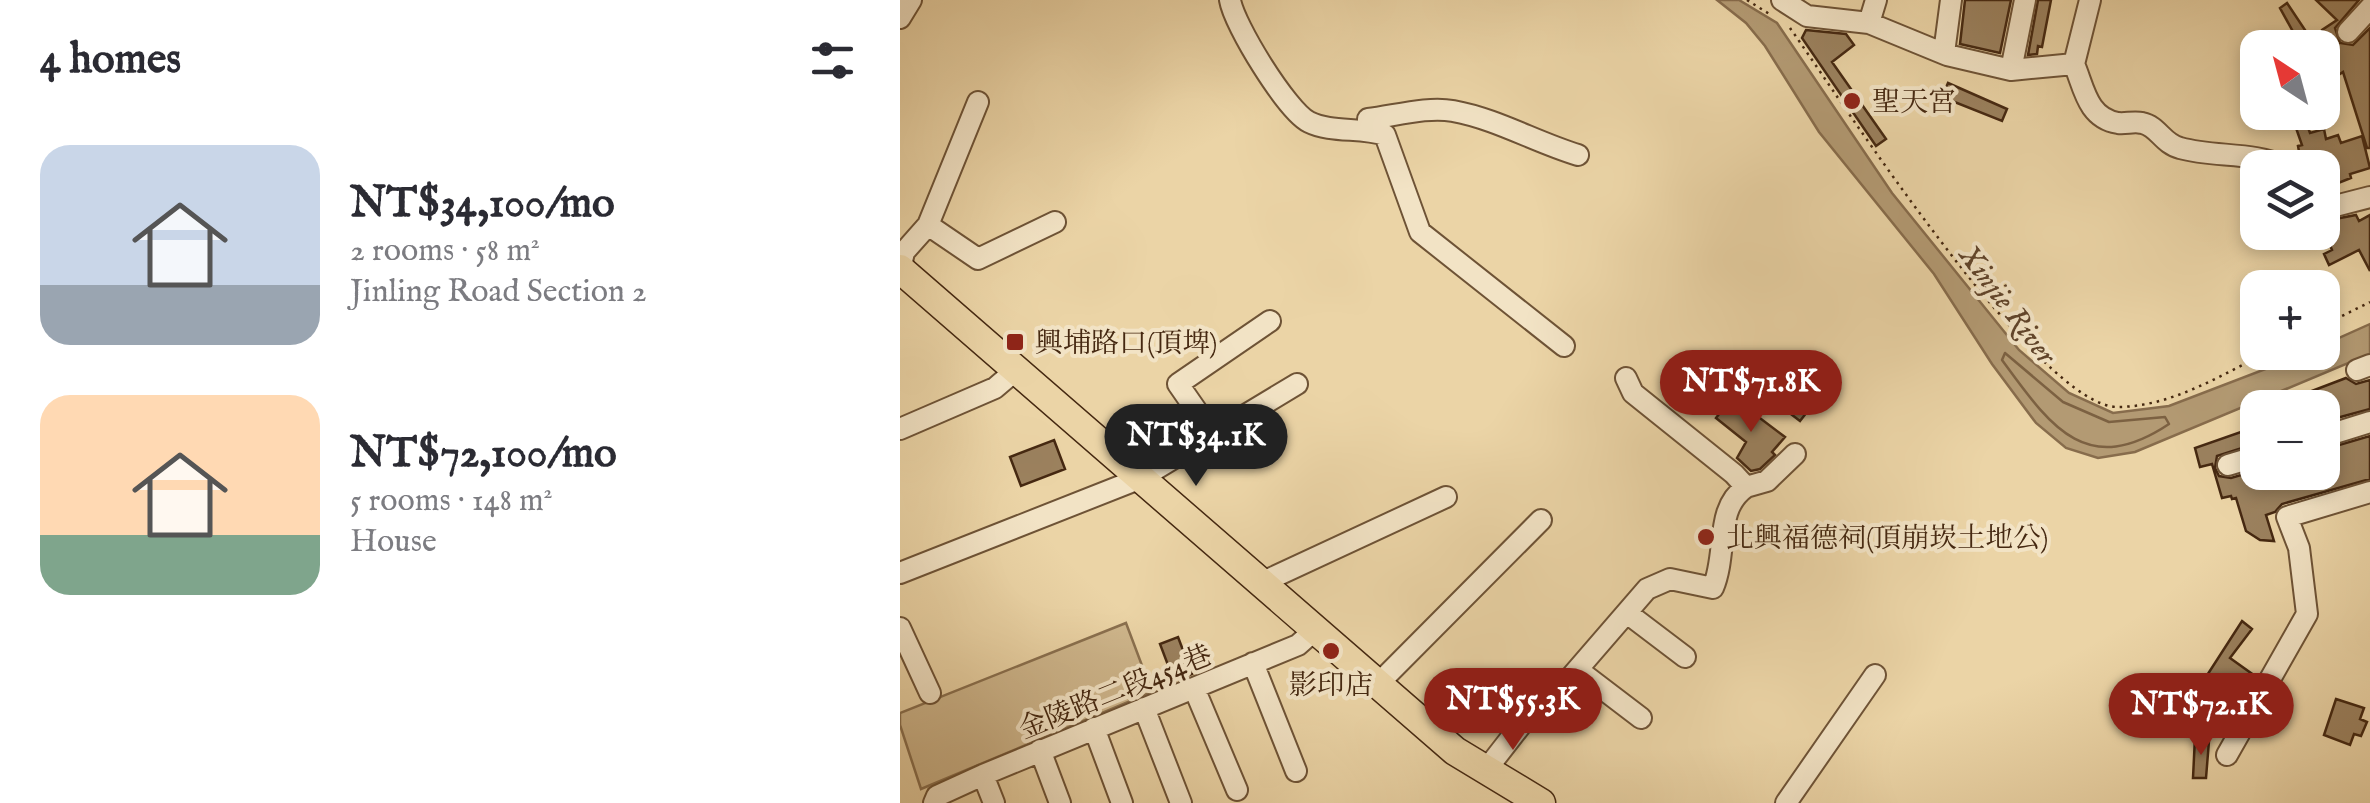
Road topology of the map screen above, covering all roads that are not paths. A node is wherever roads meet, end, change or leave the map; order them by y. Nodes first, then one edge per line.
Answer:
1 (911, 0) edge
2 (1230, 0) edge
3 (1876, 0) edge
4 (1951, 0) edge
5 (2025, 0) edge
6 (2090, 0) edge
7 (2370, 8) edge
8 (1778, 9) edge
9 (900, 18) edge
10 (1868, 23) junction
11 (2348, 32) dead end
12 (1944, 54) junction
13 (2074, 64) junction
14 (2012, 70) junction
15 (978, 102) dead end
16 (1369, 130) junction
17 (1578, 154) dead end
18 (2240, 155) edge
19 (2370, 196) edge
20 (2340, 205) edge
21 (1054, 222) dead end
22 (928, 225) junction
23 (900, 270) edge
24 (1270, 322) dead end
25 (1564, 346) dead end
26 (1016, 370) junction
27 (1626, 378) dead end
28 (1297, 384) dead end
29 (902, 422) edge
30 (2370, 422) edge
31 (2340, 431) edge
32 (1212, 433) junction
33 (1795, 454) dead end
34 (2240, 461) edge
35 (2228, 465) dead end
36 (1140, 478) junction
37 (1746, 487) junction
38 (2370, 492) edge
39 (1446, 497) dead end
40 (1541, 520) dead end
41 (900, 574) edge
42 (1261, 582) junction
43 (1627, 613) junction
44 (900, 628) edge
45 (1316, 628) junction
46 (1685, 657) dead end
47 (1253, 664) junction
48 (1578, 670) junction
49 (1875, 676) dead end
50 (1378, 684) junction
51 (1194, 688) junction
52 (930, 693) dead end
53 (1144, 708) junction
54 (1642, 718) dead end
55 (1094, 728) junction
56 (1040, 750) junction
57 (2228, 755) dead end
58 (1486, 770) junction
59 (1296, 772) dead end
60 (983, 775) junction
61 (1236, 790) dead end
62 (1509, 795) edge
63 (934, 803) edge
64 (994, 803) edge
65 (1060, 803) edge
66 (1122, 803) edge
67 (1180, 803) edge
68 (1541, 803) edge
69 (1786, 803) edge

1 - 9 lane
2 - 16 lane
3 - 10 lane
4 - 12 lane
5 - 14 lane
6 - 13 lane
7 - 11 lane
8 - 10 lane
10 - 12 lane
12 - 14 lane
13 - 14 lane
13 - 18 lane
15 - 22 lane
16 - 17 lane
16 - 25 lane
19 - 20 lane
21 - 22 lane
22 - 23 lane
23 - 26 main road
24 - 32 lane
26 - 29 lane
26 - 36 main road
27 - 37 lane
28 - 32 lane
30 - 31 lane
32 - 36 lane
33 - 37 lane
34 - 35 lane
36 - 41 lane
36 - 42 main road
37 - 43 lane
38 - 57 lane
39 - 42 lane
40 - 50 lane
42 - 45 main road
43 - 46 lane
43 - 48 lane
44 - 52 lane
45 - 47 lane, 金陵路二段454巷
45 - 50 main road
47 - 51 lane, 金陵路二段454巷
47 - 59 lane
48 - 54 lane
48 - 58 lane
49 - 69 lane
50 - 58 main road
51 - 53 lane, 金陵路二段454巷
51 - 61 lane
53 - 55 lane, 金陵路二段454巷
53 - 67 lane
55 - 56 lane, 金陵路二段454巷
55 - 66 lane
56 - 60 lane, 金陵路二段454巷
56 - 65 lane
58 - 62 main road
60 - 63 lane, 金陵路二段454巷
60 - 64 lane
62 - 68 main road

